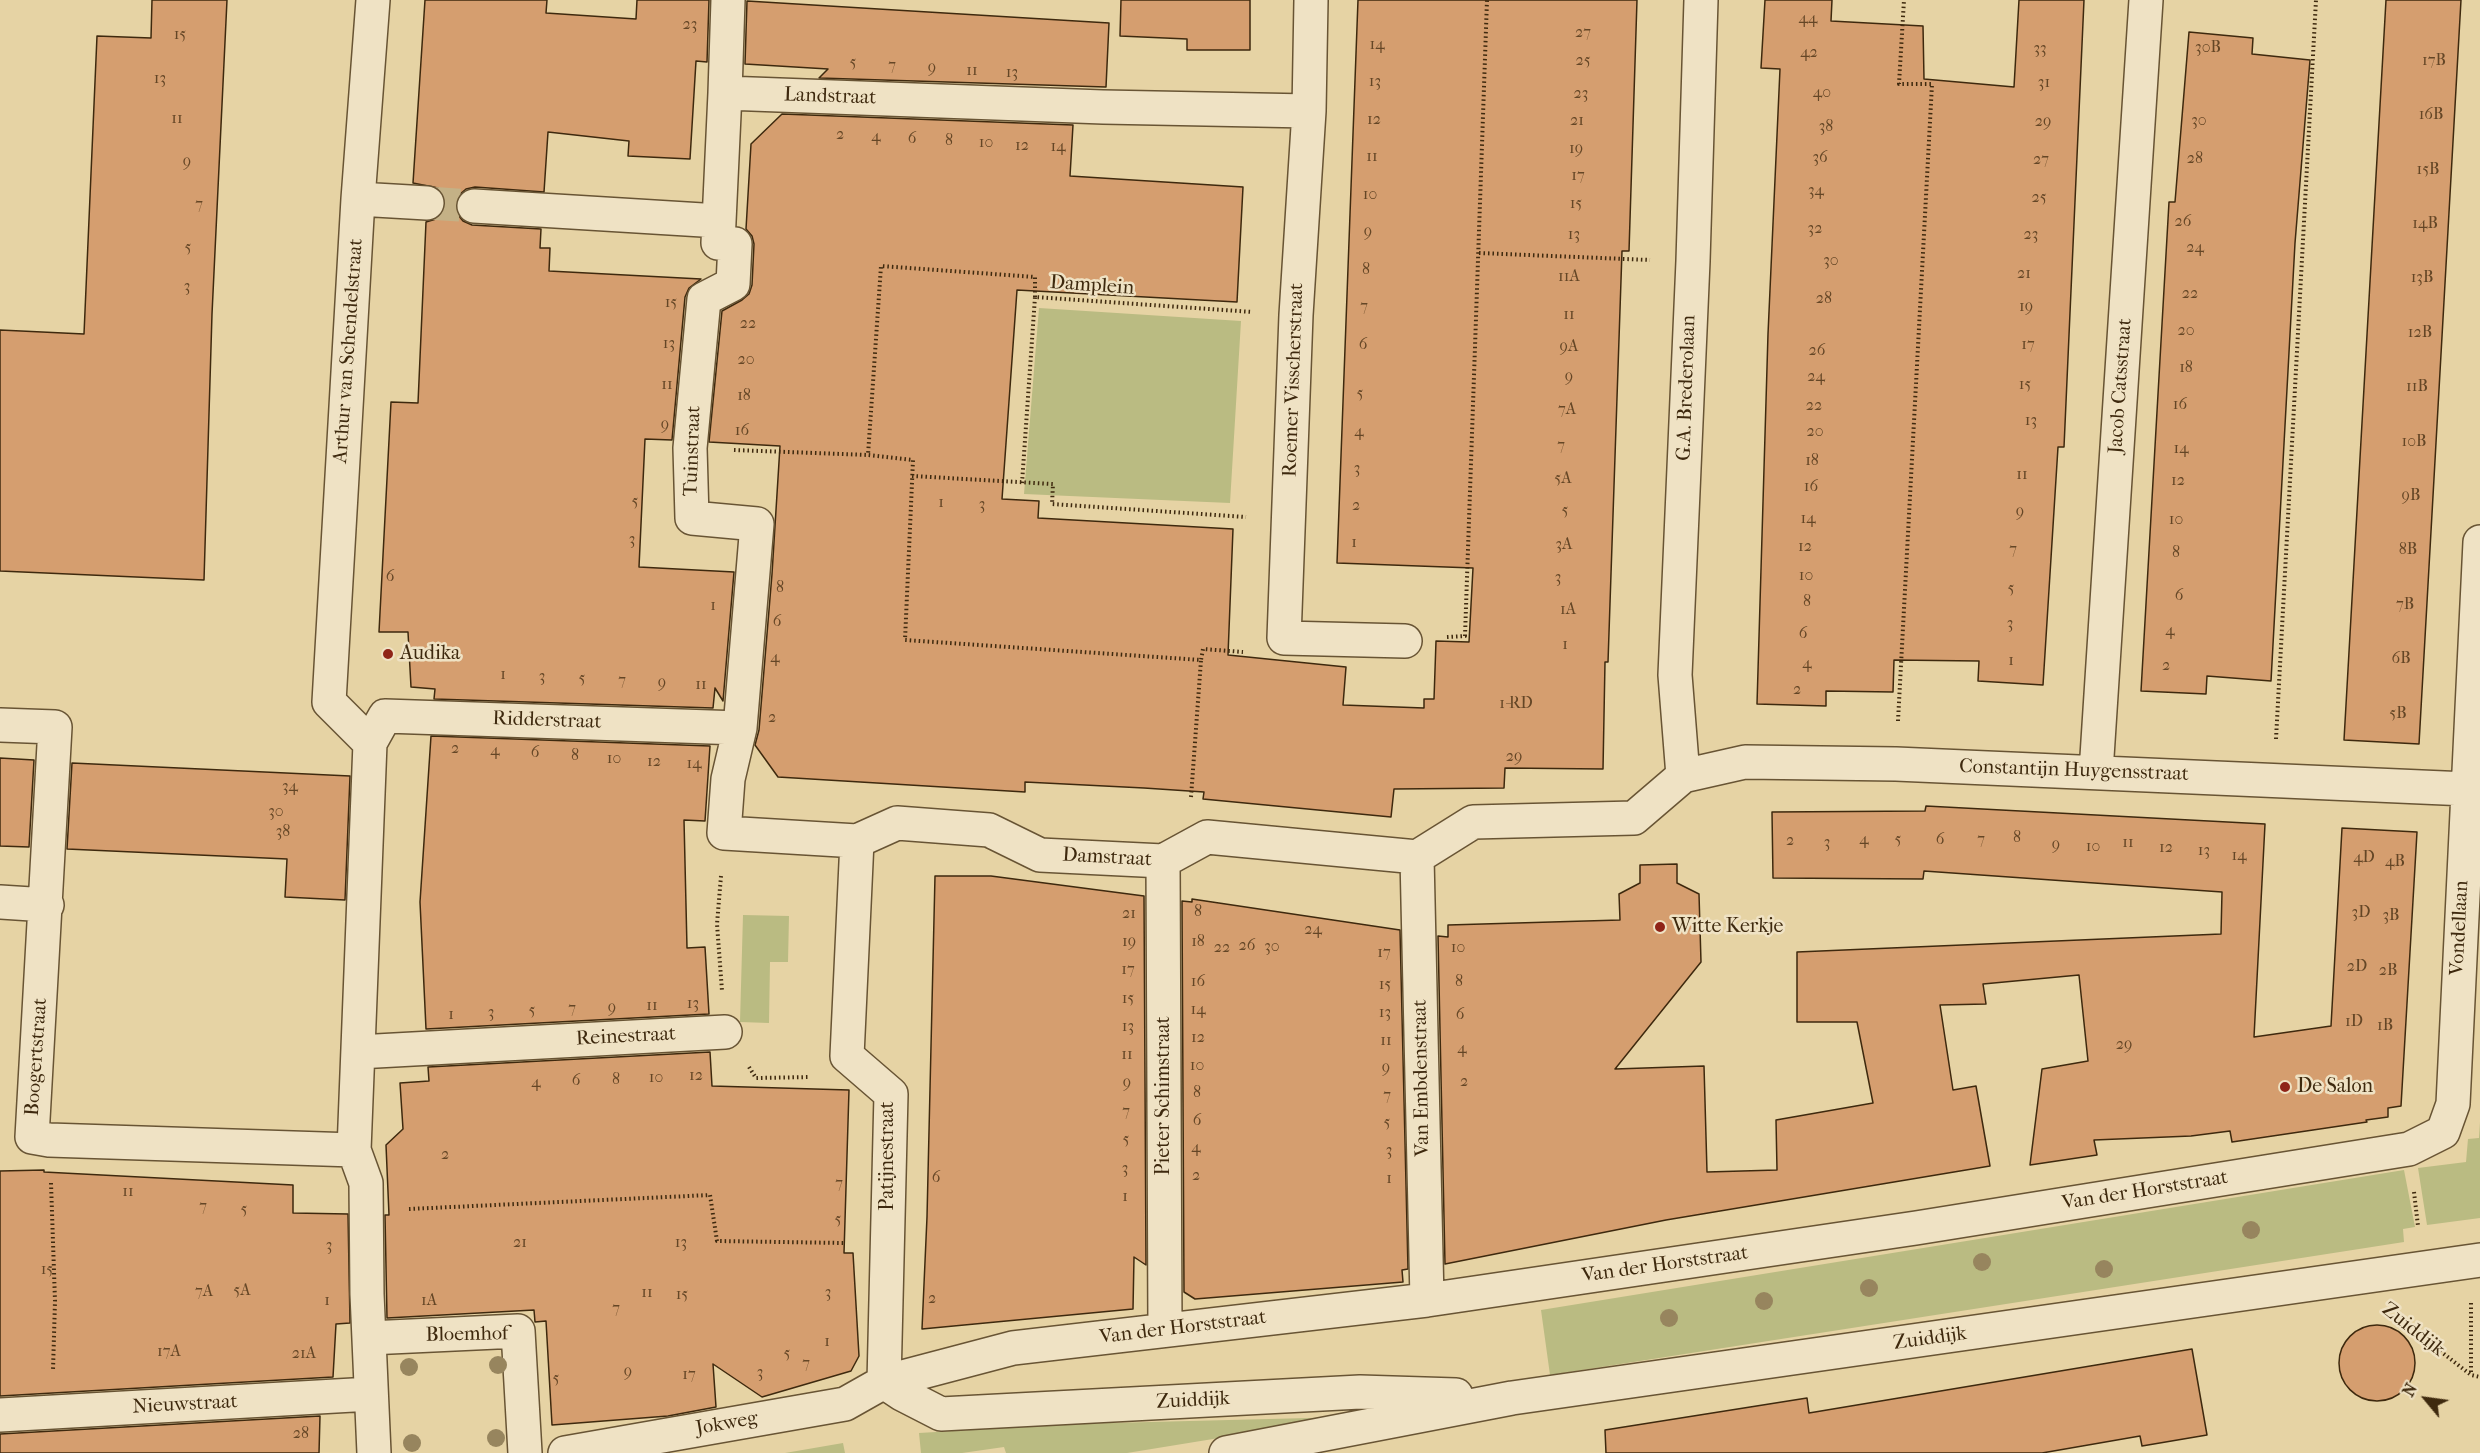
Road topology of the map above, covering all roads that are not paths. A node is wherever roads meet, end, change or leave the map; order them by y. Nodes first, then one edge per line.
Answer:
1 (373, 0) edge
2 (728, 0) edge
3 (1311, 0) edge
4 (1701, 0) edge
5 (2146, 0) edge
6 (726, 93) junction
7 (1309, 111) junction
8 (358, 199) junction
9 (427, 203) tunnel mouth
10 (474, 206) tunnel mouth
11 (719, 220) junction
12 (2480, 542) edge
13 (1406, 642) road end
14 (0, 725) edge
15 (740, 728) junction
16 (370, 743) junction
17 (2096, 772) junction
18 (1683, 776) junction
19 (2466, 789) junction
20 (857, 841) junction
21 (1176, 854) junction
22 (1417, 857) junction
23 (0, 902) edge
24 (46, 905) junction
25 (725, 1032) road end
26 (358, 1052) junction
27 (2443, 1132) joint
28 (354, 1150) junction
29 (2480, 1260) edge
30 (1427, 1300) junction
31 (1165, 1330) junction
32 (369, 1338) junction
33 (884, 1382) junction
34 (371, 1394) junction
35 (1512, 1398) junction
36 (0, 1415) edge
37 (374, 1453) edge
38 (525, 1453) edge
39 (565, 1453) edge
40 (1226, 1453) edge

1 - 8 street, Arthur van Schendelstraat
2 - 6 street
3 - 7 street, Roemer Visscherstraat
4 - 18 street, G.A. Brederolaan
5 - 17 street, Jacob Catsstraat
6 - 7 street, Landstraat
6 - 11 street
7 - 13 street, Roemer Visscherstraat
8 - 9 street
8 - 16 street, Arthur van Schendelstraat
10 - 11 street
11 - 15 street, Tuinstraat
12 - 19 street, Vondellaan
14 - 24 street, Boogertstraat
15 - 16 street, Ridderstraat
15 - 20 street, Damstraat
16 - 26 street
17 - 18 street, Constantijn Huygensstraat
17 - 19 street, Constantijn Huygensstraat
18 - 22 street
19 - 27 street, Vondellaan
20 - 21 street, Damstraat
20 - 33 street, Patijnestraat
21 - 22 street, Damstraat
21 - 31 street, Pieter Schimstraat
22 - 30 street, Van Embdenstraat
23 - 24 street
24 - 28 street, Boogertstraat
25 - 26 street, Reinestraat
26 - 28 street
27 - 30 street, Van der Horststraat
28 - 32 street
29 - 35 street, Zuiddijk
30 - 31 street, Van der Horststraat
31 - 33 street, Van der Horststraat
32 - 34 street
32 - 38 street, Bloemhof
33 - 35 street, Zuiddijk
33 - 39 street, Jokweg
34 - 36 street, Nieuwstraat
34 - 37 street
35 - 40 street, Zuiddijk

